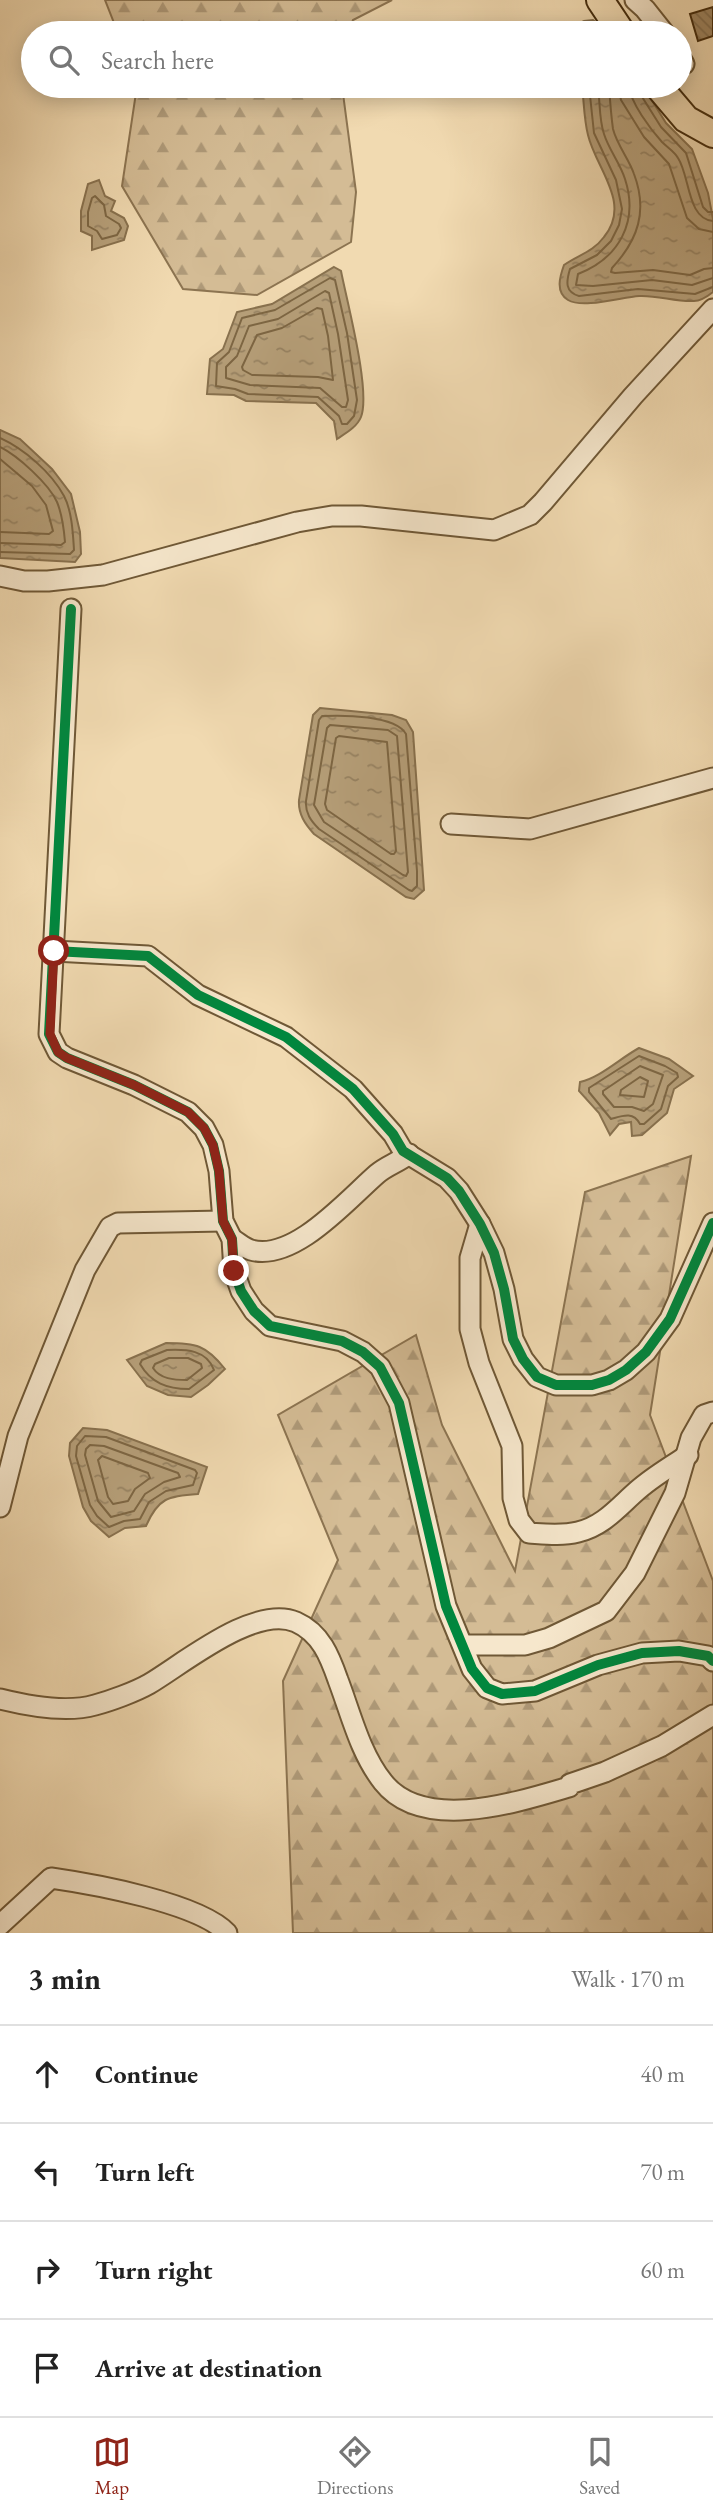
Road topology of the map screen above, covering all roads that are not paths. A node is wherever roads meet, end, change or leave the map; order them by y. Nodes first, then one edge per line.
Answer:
1 (600, 0) edge
2 (635, 0) edge
3 (614, 21) edge
4 (654, 21) edge
5 (668, 98) edge
6 (713, 135) edge
7 (713, 309) edge
8 (0, 576) edge
9 (71, 609) dead end
10 (713, 778) edge
11 (451, 824) dead end
12 (54, 951) junction
13 (409, 1154) junction
14 (223, 1221) junction
15 (713, 1223) edge
16 (480, 1224) junction
17 (232, 1239) junction
18 (713, 1412) edge
19 (688, 1455) junction
20 (0, 1507) edge
21 (463, 1645) junction
22 (713, 1661) edge
23 (0, 1699) edge
24 (713, 1715) edge
25 (0, 1925) edge
26 (227, 1933) edge

1 - 3 main road
2 - 4 street
5 - 6 main road
7 - 8 street
9 - 12 street
10 - 11 street
12 - 13 street
12 - 14 street
13 - 16 street
13 - 17 street
14 - 17 street
14 - 20 street
15 - 16 street
16 - 19 street
17 - 21 street
18 - 19 street
19 - 21 street
21 - 22 street
23 - 24 street
25 - 26 street

